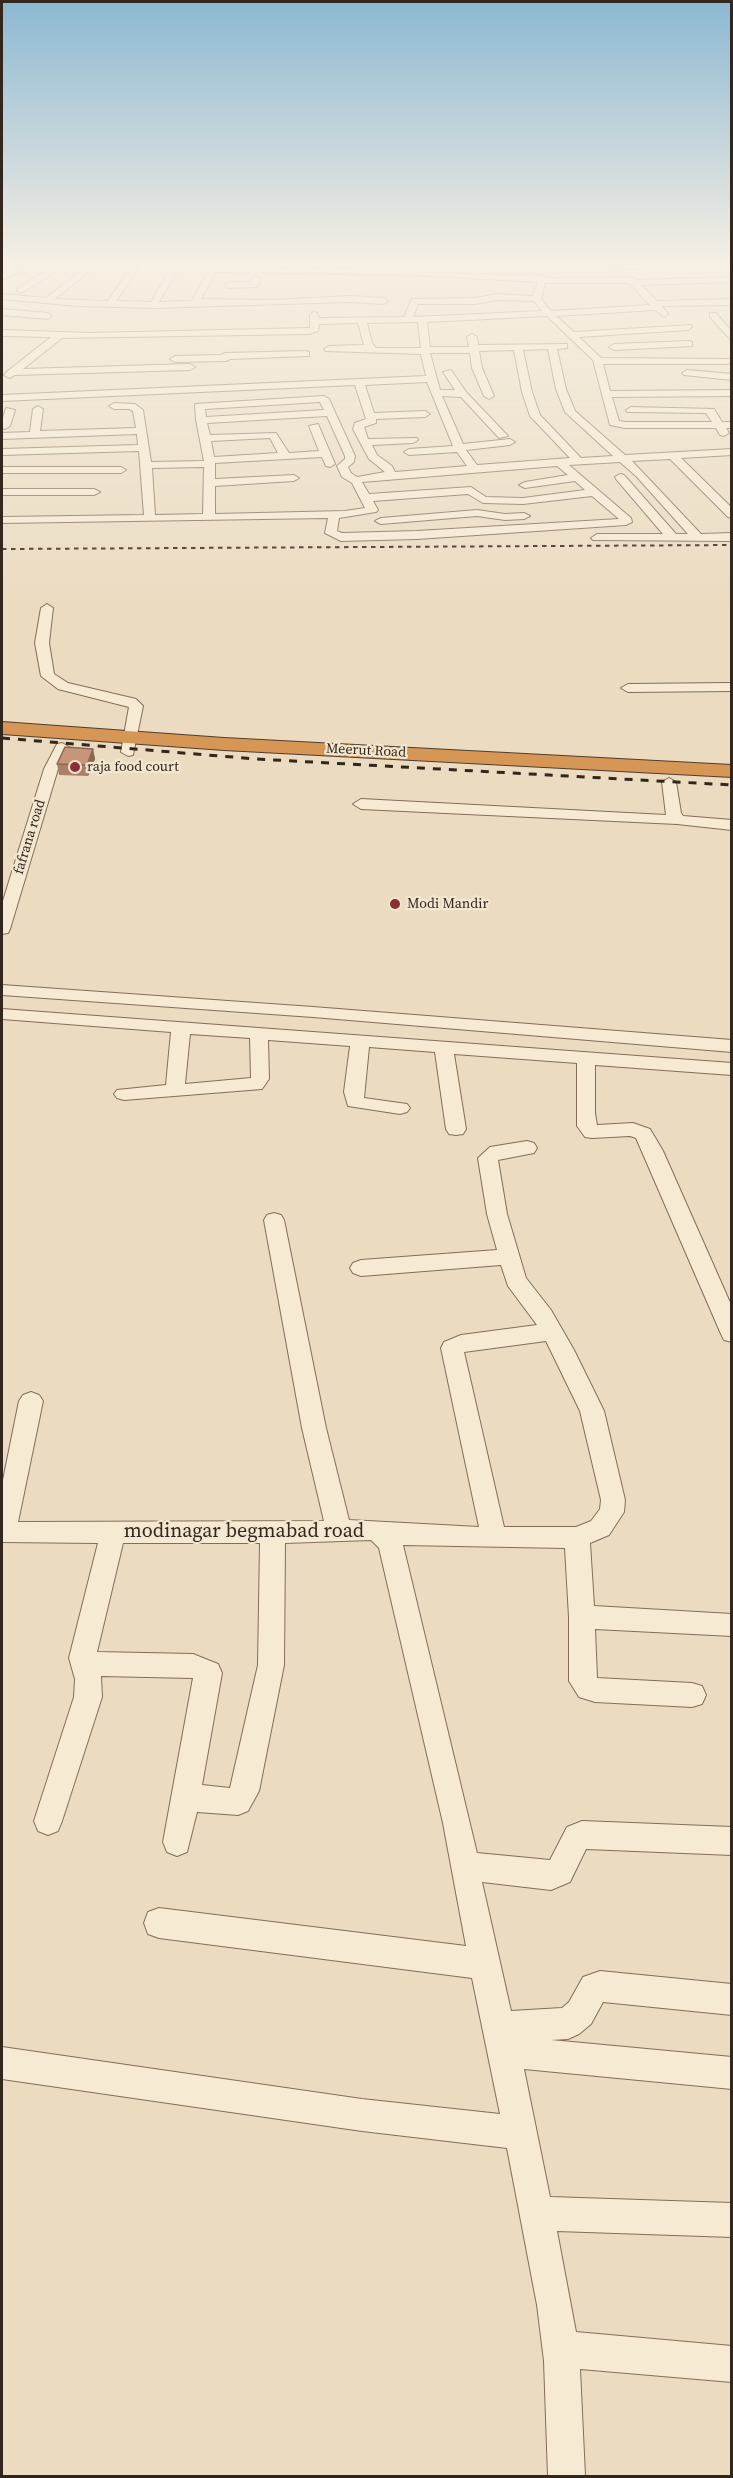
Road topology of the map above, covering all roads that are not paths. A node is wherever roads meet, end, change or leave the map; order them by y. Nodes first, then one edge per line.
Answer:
1 (314, 378) edge
2 (258, 379) edge
3 (321, 379) edge
4 (432, 379) edge
5 (452, 379) edge
6 (482, 379) edge
7 (525, 379) edge
8 (559, 379) edge
9 (602, 379) edge
10 (358, 382) junction
11 (643, 383) dead end
12 (24, 386) dead end
13 (434, 387) junction
14 (231, 388) junction
15 (401, 391) dead end
16 (732, 393) edge
17 (462, 394) junction
18 (606, 394) junction
19 (646, 394) junction
20 (489, 396) dead end
21 (2, 398) edge
22 (324, 399) junction
23 (114, 406) dead end
24 (25, 409) edge
25 (631, 410) dead end
26 (331, 414) junction
27 (425, 414) dead end
28 (371, 417) junction
29 (201, 420) junction
30 (718, 425) junction
31 (732, 425) edge
32 (314, 426) dead end
33 (632, 426) junction
34 (399, 429) dead end
35 (418, 429) dead end
36 (3, 431) edge
37 (140, 431) junction
38 (686, 433) dead end
39 (35, 434) junction
40 (641, 437) dead end
41 (205, 438) junction
42 (413, 440) dead end
43 (364, 442) junction
44 (732, 445) edge
45 (648, 446) dead end
46 (144, 448) junction
47 (459, 448) junction
48 (2, 452) edge
49 (408, 452) dead end
50 (732, 452) edge
51 (325, 454) junction
52 (701, 454) junction
53 (672, 455) junction
54 (285, 456) junction
55 (656, 456) junction
56 (623, 458) junction
57 (578, 461) junction
58 (210, 462) junction
59 (560, 463) junction
60 (146, 465) junction
61 (342, 466) junction
62 (474, 469) junction
63 (2, 470) edge
64 (45, 470) junction
65 (121, 470) dead end
66 (392, 475) junction
67 (641, 475) junction
68 (294, 478) dead end
69 (356, 481) junction
70 (597, 481) junction
71 (211, 483) junction
72 (525, 485) dead end
73 (2, 492) edge
74 (94, 492) dead end
75 (367, 498) junction
76 (27, 506) junction
77 (372, 510) junction
78 (334, 514) junction
79 (563, 514) dead end
80 (732, 515) edge
81 (209, 518) junction
82 (150, 519) junction
83 (2, 520) edge
84 (381, 521) junction
85 (387, 537) junction
86 (732, 537) edge
87 (673, 538) junction
88 (698, 538) junction
89 (47, 608) dead end
90 (732, 687) edge
91 (628, 688) dead end
92 (2, 728) edge
93 (2, 744) edge
94 (129, 744) junction
95 (62, 747) junction
96 (207, 750) junction
97 (732, 771) edge
98 (669, 782) junction
99 (732, 786) edge
100 (361, 804) dead end
101 (678, 819) junction
102 (732, 825) edge
103 (2, 929) edge
104 (2, 990) edge
105 (2, 1014) edge
106 (181, 1028) junction
107 (259, 1034) junction
108 (360, 1041) junction
109 (732, 1046) edge
110 (444, 1048) junction
111 (586, 1057) junction
112 (732, 1069) edge
113 (175, 1091) junction
114 (124, 1094) dead end
115 (400, 1108) dead end
116 (456, 1130) dead end
117 (527, 1148) dead end
118 (274, 1220) dead end
119 (508, 1257) junction
120 (361, 1268) dead end
121 (552, 1332) junction
122 (732, 1334) edge
123 (31, 1401) dead end
124 (339, 1530) junction
125 (3, 1532) edge
126 (113, 1533) junction
127 (273, 1533) junction
128 (383, 1533) junction
129 (494, 1537) junction
130 (577, 1537) junction
131 (582, 1617) junction
132 (732, 1624) edge
133 (82, 1664) junction
134 (692, 1695) dead end
135 (185, 1797) junction
136 (48, 1821) dead end
137 (732, 1841) edge
138 (177, 1842) dead end
139 (467, 1879) junction
140 (159, 1923) dead end
141 (486, 1964) junction
142 (732, 2000) edge
143 (501, 2039) junction
144 (2, 2062) edge
145 (732, 2073) edge
146 (520, 2133) junction
147 (536, 2212) junction
148 (732, 2220) edge
149 (561, 2349) junction
150 (732, 2364) edge
151 (567, 2476) edge

1 - 22 street
2 - 14 street
3 - 10 street
4 - 13 street
5 - 17 street
6 - 20 street
7 - 57 street
8 - 56 street
9 - 18 street
10 - 13 street
10 - 28 street
11 - 19 street
12 - 14 street
13 - 15 street
13 - 17 street
13 - 47 street
14 - 21 street
16 - 19 street
17 - 47 street
18 - 19 street
18 - 33 street
22 - 26 street
22 - 29 street
23 - 37 street
24 - 36 street
24 - 39 street
25 - 30 street
26 - 29 street
26 - 61 street
27 - 28 street
28 - 43 street
29 - 41 street
30 - 31 street
30 - 33 street
30 - 44 street
32 - 51 street
33 - 40 street
34 - 35 street
36 - 39 street
37 - 39 street
37 - 46 street
38 - 52 street
41 - 54 street
41 - 58 street
42 - 43 street
43 - 66 street
45 - 55 street
46 - 48 street
46 - 60 street
47 - 49 street
47 - 62 street
50 - 52 street
51 - 54 street
51 - 61 street
52 - 53 street
53 - 55 street
53 - 80 street
54 - 58 street
55 - 56 street
56 - 57 street
56 - 67 street
57 - 59 street
58 - 60 street
58 - 71 street
59 - 62 street
59 - 70 street
60 - 82 street
61 - 69 street
62 - 66 street
63 - 64 street
64 - 65 street
64 - 76 street
66 - 69 street
67 - 70 street
67 - 88 street
68 - 71 street
69 - 75 street
70 - 72 street
70 - 75 street
70 - 85 street
70 - 87 street
71 - 81 street
73 - 76 street
74 - 76 street
75 - 77 street
76 - 82 street
76 - 83 street
77 - 78 street
77 - 84 street
78 - 81 street
78 - 85 street
79 - 84 street
81 - 82 street
84 - 85 street
85 - 87 street
86 - 88 street
87 - 88 street
89 - 94 street
90 - 91 street
92 - 94 highway, Meerut Road
93 - 95 highway, Meerut Road
94 - 95 highway, Meerut Road
94 - 96 highway, Meerut Road
95 - 103 street, fafrana road
96 - 97 highway, Meerut Road
96 - 98 highway, Meerut Road
98 - 99 highway, Meerut Road
98 - 101 street
100 - 101 street
101 - 102 street
104 - 109 street
105 - 106 street
106 - 107 street
106 - 113 street
107 - 108 street
107 - 113 street
108 - 110 street
108 - 115 street
110 - 111 street
110 - 116 street
111 - 112 street
111 - 122 street
113 - 114 street
117 - 119 street
118 - 124 street
119 - 120 street
119 - 121 street
121 - 129 street
121 - 130 street
123 - 125 street
124 - 127 street, modinagar begmabad road
124 - 128 street, modinagar begmabad road
125 - 126 street, modinagar begmabad road
126 - 127 street, modinagar begmabad road
126 - 133 street
127 - 135 street
128 - 129 street
128 - 139 street, modinagar begmabad road
129 - 130 street
130 - 131 street
131 - 132 street
131 - 134 street
133 - 135 street
133 - 136 street
135 - 138 street
137 - 139 street
139 - 141 street, modinagar begmabad road
140 - 141 street
141 - 143 street, modinagar begmabad road
142 - 143 street
143 - 145 street
143 - 146 street, modinagar begmabad road
144 - 146 street
146 - 147 street, modinagar begmabad road
147 - 148 street
147 - 149 street, modinagar begmabad road
149 - 150 street
149 - 151 street, modinagar begmabad road

